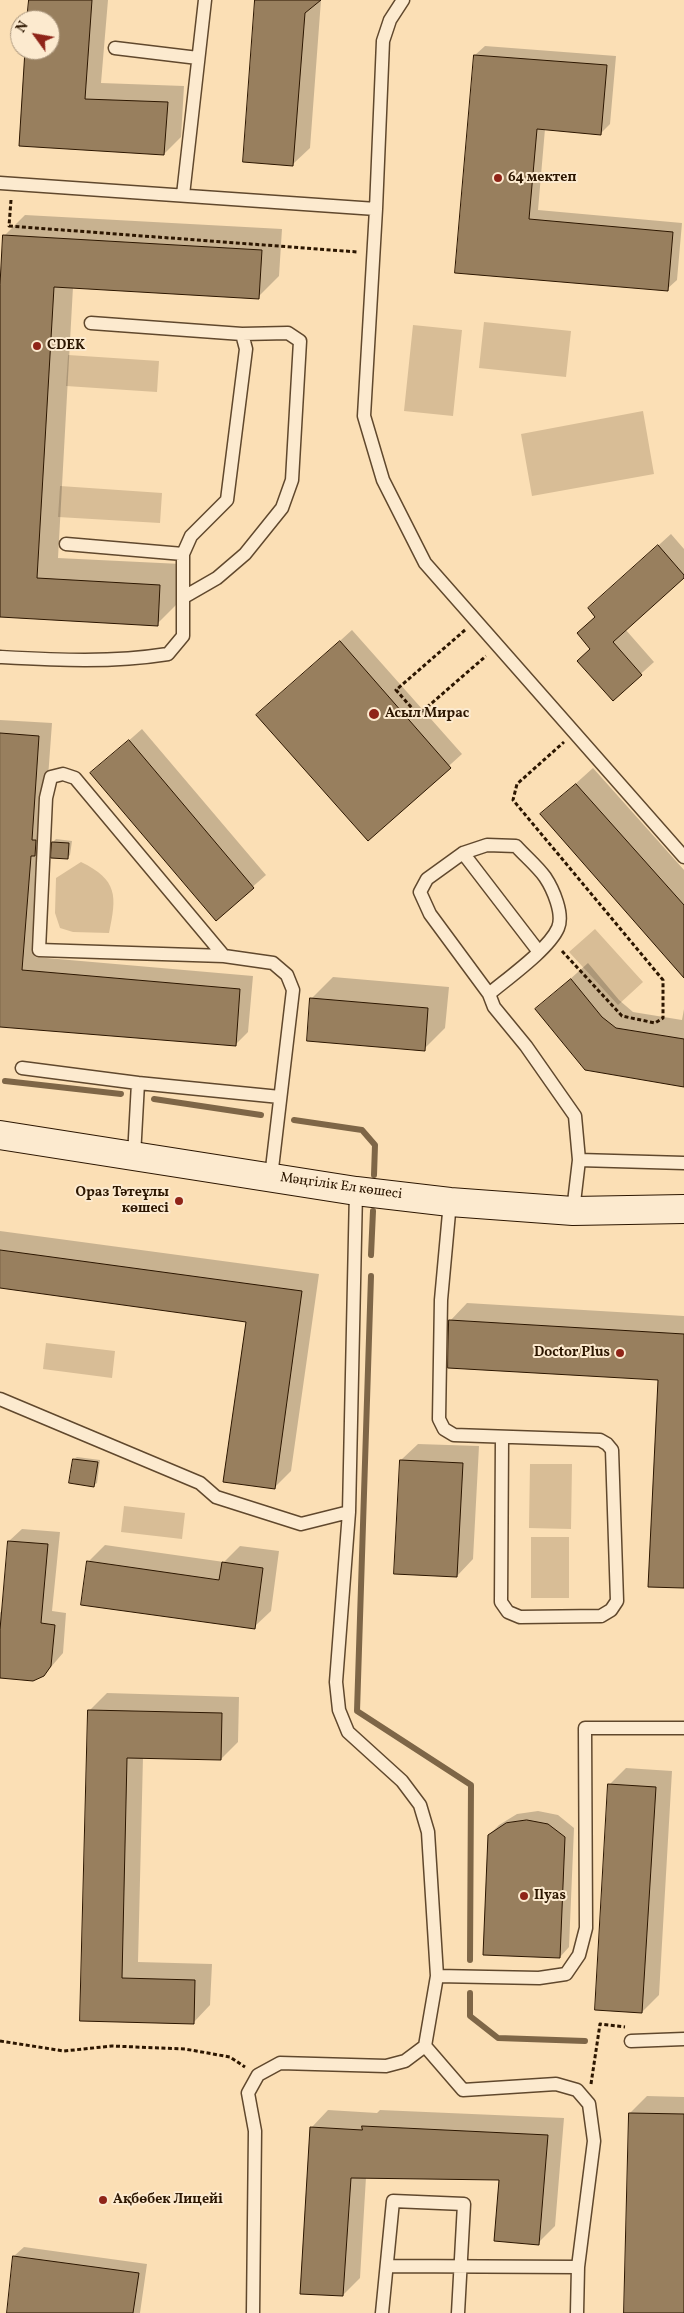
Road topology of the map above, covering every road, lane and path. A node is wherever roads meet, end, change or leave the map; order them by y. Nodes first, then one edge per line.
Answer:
1 (204, 0) edge
2 (402, 0) edge
3 (115, 48) dead end
4 (198, 58) junction
5 (6, 184) edge
6 (184, 195) junction
7 (376, 209) junction
8 (374, 253) junction
9 (91, 323) dead end
10 (242, 334) junction
11 (66, 544) dead end
12 (183, 554) junction
13 (184, 597) junction
14 (476, 620) junction
15 (499, 645) junction
16 (0, 657) edge
17 (574, 732) junction
18 (462, 853) junction
19 (684, 857) edge
20 (552, 940) junction
21 (539, 952) junction
22 (224, 956) junction
23 (489, 994) junction
24 (22, 1068) dead end
25 (138, 1083) junction
26 (280, 1097) junction
27 (0, 1135) edge
28 (134, 1156) junction
29 (579, 1160) junction
30 (684, 1163) edge
31 (270, 1177) junction
32 (356, 1191) junction
33 (450, 1202) junction
34 (684, 1209) edge
35 (573, 1211) junction
36 (0, 1399) edge
37 (502, 1438) junction
38 (348, 1512) junction
39 (684, 1728) edge
40 (437, 1976) junction
41 (684, 2039) edge
42 (0, 2041) edge
43 (631, 2041) joint
44 (425, 2046) junction
45 (258, 2075) junction
46 (588, 2104) junction
47 (387, 2266) junction
48 (461, 2267) junction
49 (578, 2267) junction
50 (253, 2313) edge
51 (382, 2313) edge
52 (458, 2313) edge
53 (577, 2313) edge

1 - 4 lane
2 - 7 lane
3 - 4 lane
4 - 6 lane
5 - 6 lane
5 - 8 path
6 - 7 lane
7 - 8 lane
8 - 14 lane
9 - 10 lane
10 - 12 lane
10 - 13 lane
11 - 12 lane
12 - 13 lane
13 - 16 lane
14 - 15 lane
14 - 15 path
15 - 17 lane
17 - 19 lane
17 - 20 path
18 - 20 lane
18 - 21 lane
18 - 23 lane
20 - 21 lane
21 - 23 lane
22 - 22 lane
22 - 26 lane
23 - 29 lane
24 - 25 lane
25 - 26 lane
25 - 28 lane
26 - 31 lane
27 - 28 street, Мәңгілік Ел көшесі
28 - 31 street, Мәңгілік Ел көшесі
29 - 30 lane
29 - 35 lane
31 - 32 street, Мәңгілік Ел көшесі
32 - 33 street, Мәңгілік Ел көшесі
32 - 38 lane
33 - 35 street, Мәңгілік Ел көшесі
33 - 37 lane
34 - 35 street, Мәңгілік Ел көшесі
36 - 38 lane
37 - 37 lane
38 - 40 lane
39 - 40 lane
40 - 44 lane
41 - 43 lane
42 - 45 path
43 - 46 path
44 - 45 lane
44 - 46 lane
45 - 50 lane
46 - 49 lane
47 - 48 lane
47 - 48 lane
47 - 51 lane
48 - 49 lane
48 - 52 lane
49 - 53 lane

